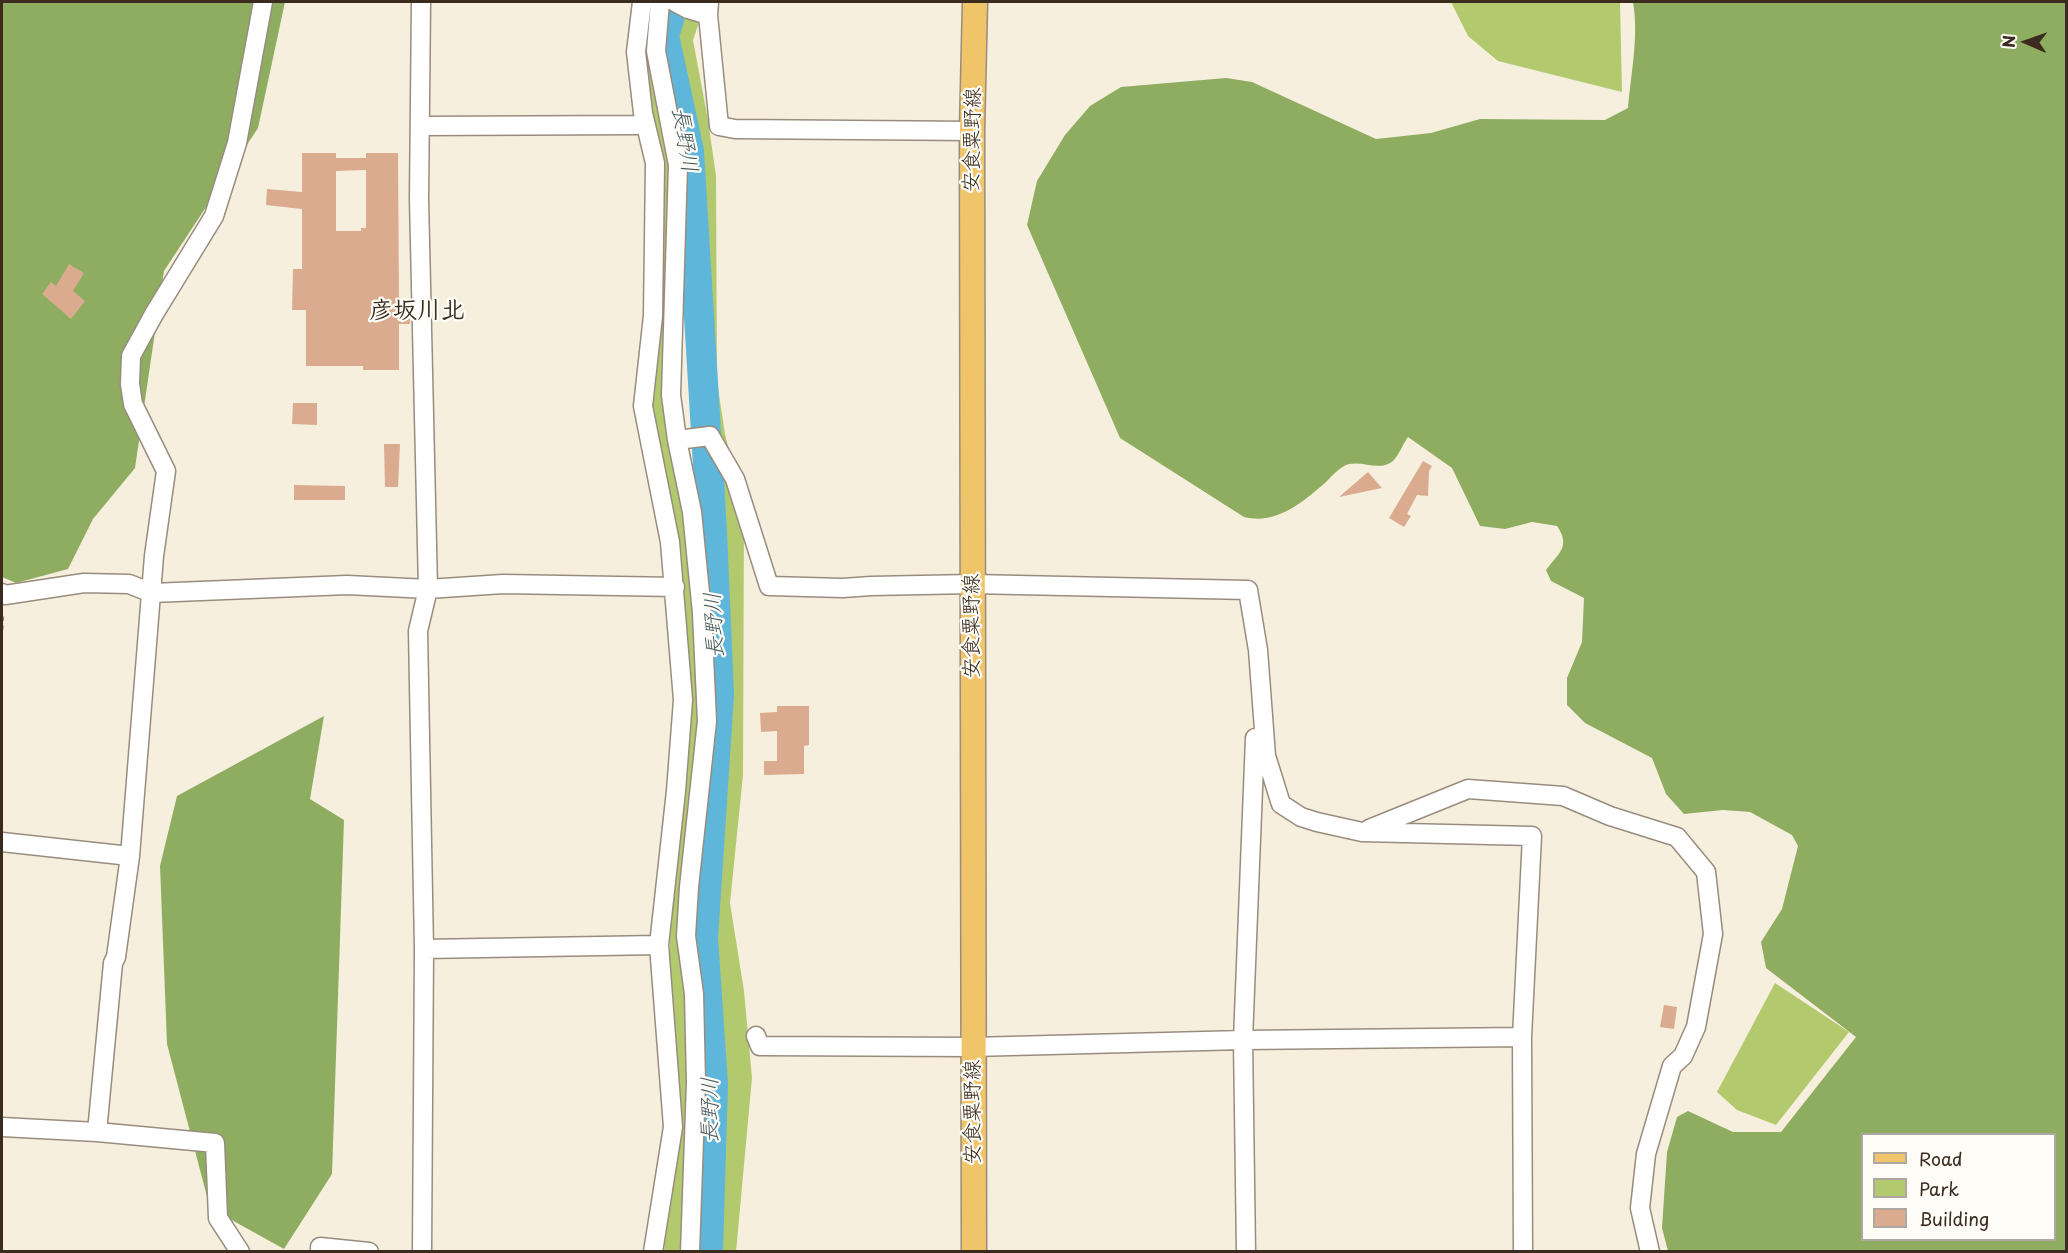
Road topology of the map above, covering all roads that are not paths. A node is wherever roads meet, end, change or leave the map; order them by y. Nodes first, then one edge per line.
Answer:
1 (263, 2) edge
2 (420, 2) edge
3 (642, 2) edge
4 (660, 2) edge
5 (975, 2) edge
6 (682, 5) edge
7 (709, 8) edge
8 (637, 125) dead end
9 (420, 126) junction
10 (972, 131) junction
11 (679, 440) junction
12 (972, 584) junction
13 (675, 587) junction
14 (428, 589) junction
15 (2, 593) edge
16 (152, 593) junction
17 (1258, 650) junction
18 (1362, 832) junction
19 (2, 842) edge
20 (130, 856) junction
21 (659, 945) junction
22 (424, 949) junction
23 (756, 1036) dead end
24 (1522, 1037) junction
25 (1243, 1040) junction
26 (972, 1047) junction
27 (2, 1127) edge
28 (97, 1132) junction
29 (240, 1251) edge
30 (320, 1251) edge
31 (369, 1251) edge
32 (422, 1251) edge
33 (653, 1251) edge
34 (690, 1251) edge
35 (974, 1251) edge
36 (1246, 1251) edge
37 (1523, 1251) edge
38 (1650, 1251) edge

1 - 16 street
2 - 9 street
3 - 13 street
4 - 11 street
5 - 10 main road, 安食粟野線
6 - 7 street
7 - 10 street
8 - 9 street
9 - 14 street
10 - 12 main road, 安食粟野線
11 - 12 street
11 - 34 street
12 - 17 street
12 - 26 main road, 安食粟野線
13 - 14 street
13 - 21 street
14 - 16 street
14 - 22 street
15 - 16 street
16 - 20 street
17 - 18 street
17 - 25 street
18 - 24 street
18 - 38 street
19 - 20 street
20 - 28 street
21 - 22 street
21 - 33 street
22 - 32 street
23 - 26 street
24 - 25 street
24 - 37 street
25 - 26 street
25 - 36 street
26 - 35 main road, 安食粟野線
27 - 28 street
28 - 29 street
30 - 31 street

